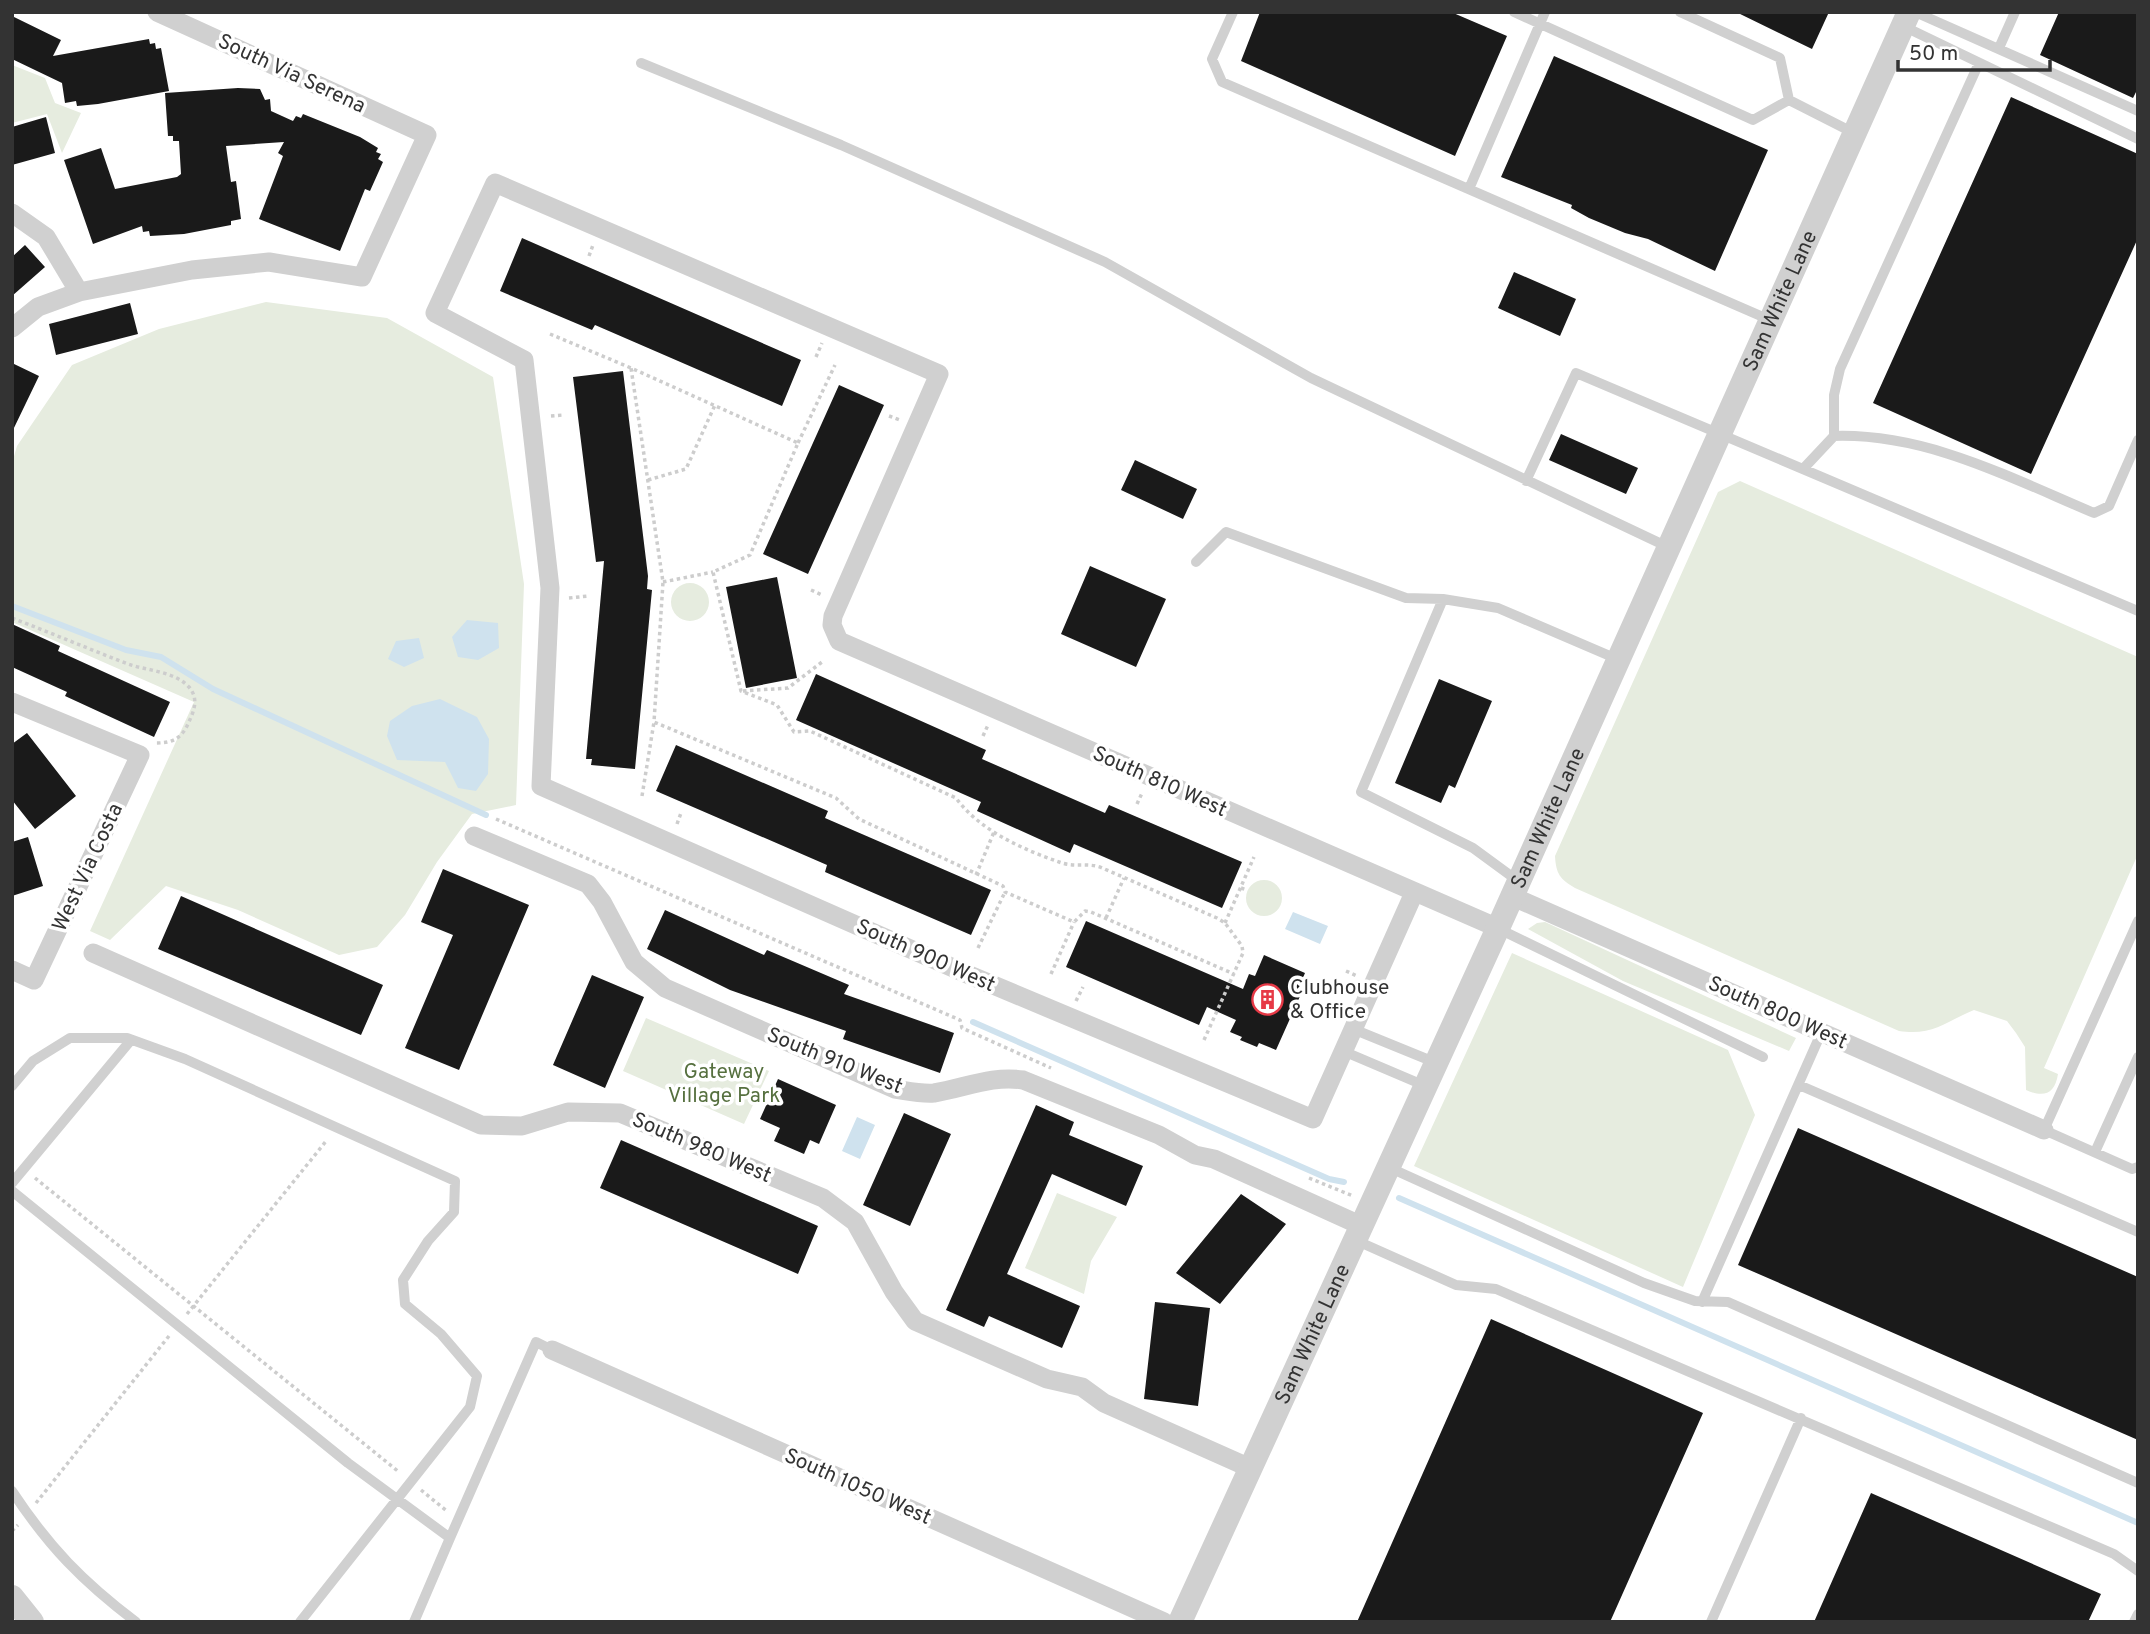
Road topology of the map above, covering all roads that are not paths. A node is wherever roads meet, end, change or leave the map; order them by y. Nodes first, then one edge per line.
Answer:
1 (157, 12) edge
2 (1233, 12) edge
3 (1514, 12) edge
4 (1545, 12) edge
5 (1680, 12) edge
6 (2015, 12) edge
7 (1909, 17) edge
8 (1540, 24) junction
9 (1998, 48) junction
10 (641, 63) dead end
11 (1979, 63) junction
12 (1789, 100) junction
13 (2138, 111) edge
14 (1854, 133) junction
15 (2138, 139) edge
16 (1469, 189) junction
17 (12, 213) edge
18 (79, 292) junction
19 (1770, 320) junction
20 (12, 328) edge
21 (1719, 433) junction
22 (1834, 436) junction
23 (2138, 440) edge
24 (1803, 469) junction
25 (1526, 481) junction
26 (1668, 547) junction
27 (1196, 562) dead end
28 (1443, 599) junction
29 (2137, 607) edge
30 (832, 625) joint
31 (1617, 660) junction
32 (12, 702) edge
33 (474, 836) dead end
34 (1514, 889) junction
35 (1414, 893) junction
36 (1498, 928) junction
37 (2136, 928) edge
38 (93, 953) dead end
39 (12, 970) edge
40 (1353, 1029) junction
41 (1822, 1031) junction
42 (131, 1040) junction
43 (1343, 1051) junction
44 (1763, 1057) dead end
45 (2138, 1057) edge
46 (1434, 1062) junction
47 (1423, 1085) junction
48 (1799, 1085) junction
49 (12, 1086) edge
50 (2043, 1130) junction
51 (2095, 1153) junction
52 (1388, 1167) junction
53 (2136, 1169) edge
54 (12, 1183) edge
55 (12, 1191) edge
56 (2138, 1231) edge
57 (1358, 1233) junction
58 (1702, 1301) junction
59 (552, 1350) joint
60 (1801, 1418) junction
61 (1250, 1468) junction
62 (2138, 1483) edge
63 (12, 1491) edge
64 (397, 1500) junction
65 (450, 1538) junction
66 (2138, 1571) edge
67 (12, 1597) edge
68 (2138, 1614) edge
69 (32, 1622) edge
70 (136, 1622) edge
71 (300, 1622) edge
72 (414, 1622) edge
73 (1164, 1622) edge
74 (1180, 1622) edge
75 (1712, 1622) edge
76 (2134, 1622) edge

1 - 18 street, South Via Serena
2 - 16 lane
3 - 8 lane
4 - 8 lane
5 - 12 lane
6 - 9 lane
7 - 9 lane
7 - 11 lane
7 - 14 street, Sam White Lane
8 - 12 lane
8 - 16 lane
9 - 13 lane
10 - 25 lane
11 - 15 lane
11 - 22 lane
12 - 14 lane
14 - 19 street, Sam White Lane
16 - 19 lane
17 - 18 street
18 - 20 street
19 - 21 street, Sam White Lane
21 - 24 lane
21 - 25 lane
21 - 26 street, Sam White Lane
22 - 23 lane
22 - 24 lane
24 - 29 lane
25 - 26 lane
26 - 31 street, Sam White Lane
27 - 28 lane
28 - 31 lane
28 - 34 lane
30 - 35 street, South 810 West
30 - 43 street, South 900 West
31 - 34 street, Sam White Lane
32 - 39 street, West Via Costa
33 - 57 street, South 910 West
34 - 36 street, Sam White Lane
34 - 41 street, South 800 West
35 - 36 street, South 810 West
35 - 40 street
36 - 44 lane
36 - 46 street, Sam White Lane
37 - 50 lane
38 - 61 street, South 980 West
40 - 43 street
40 - 46 lane
41 - 48 lane
41 - 50 street, South 800 West
42 - 49 lane
42 - 54 lane
42 - 64 lane
43 - 47 lane
45 - 51 lane
46 - 47 street, Sam White Lane
47 - 52 street, Sam White Lane
48 - 56 lane
48 - 58 lane
50 - 51 lane
51 - 53 lane
52 - 57 street, Sam White Lane
52 - 58 lane
55 - 64 lane
57 - 60 lane
57 - 61 street, Sam White Lane
58 - 62 lane
59 - 65 lane
59 - 73 street, South 1050 West
60 - 66 lane
60 - 75 lane
61 - 74 street, Sam White Lane
63 - 70 lane
64 - 65 lane
64 - 71 lane
65 - 72 lane
67 - 69 street
68 - 76 lane

